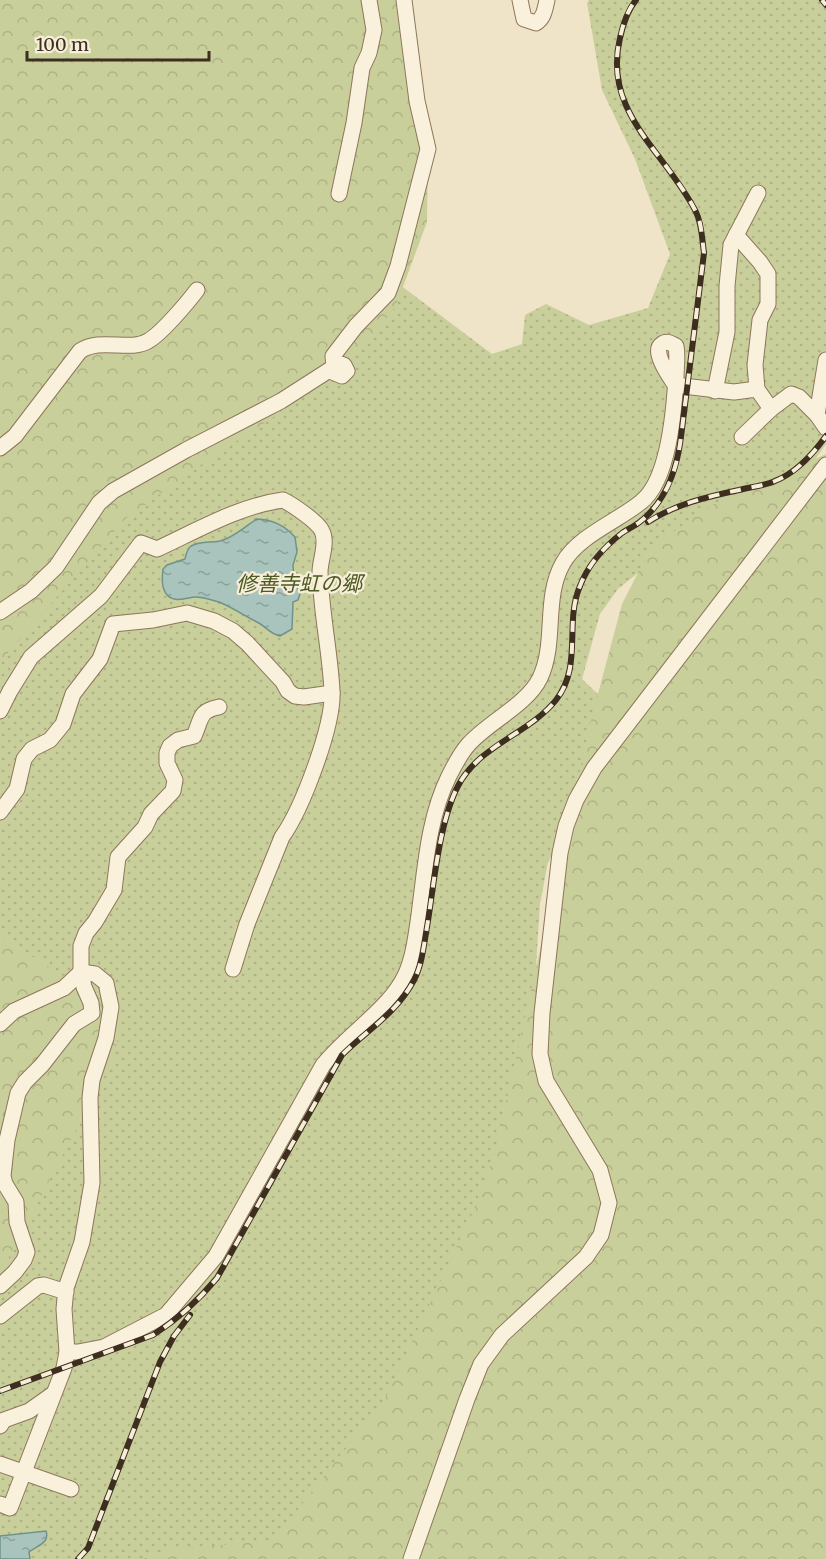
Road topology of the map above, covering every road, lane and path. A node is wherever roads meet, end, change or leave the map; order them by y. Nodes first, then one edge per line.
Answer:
1 (369, 0) edge
2 (404, 0) edge
3 (520, 0) edge
4 (547, 0) edge
5 (339, 194) dead end
6 (758, 194) dead end
7 (736, 235) junction
8 (197, 290) dead end
9 (826, 360) edge
10 (757, 389) junction
11 (716, 391) junction
12 (771, 409) junction
13 (817, 415) junction
14 (826, 428) edge
15 (742, 437) dead end
16 (0, 448) edge
17 (826, 465) edge
18 (0, 612) edge
19 (332, 693) junction
20 (219, 707) dead end
21 (0, 711) edge
22 (0, 812) edge
23 (233, 969) dead end
24 (81, 972) junction
25 (0, 1024) edge
26 (0, 1286) edge
27 (66, 1292) junction
28 (0, 1316) edge
29 (67, 1352) junction
30 (54, 1393) junction
31 (0, 1426) edge
32 (0, 1464) edge
33 (22, 1473) junction
34 (71, 1489) dead end
35 (0, 1504) edge
36 (411, 1559) edge

1 - 5 street
2 - 18 street
3 - 4 street
6 - 7 street
7 - 10 street
7 - 11 street
8 - 16 street
9 - 13 street
10 - 11 street
10 - 12 street
11 - 29 street
12 - 13 street
12 - 15 street
13 - 14 street
17 - 36 street
19 - 21 street
19 - 22 street
19 - 23 street
20 - 24 street
24 - 25 street
24 - 26 street
24 - 27 street
27 - 28 street
27 - 29 street
29 - 30 street
30 - 31 street
30 - 33 street
32 - 33 street
33 - 34 street
33 - 35 street

